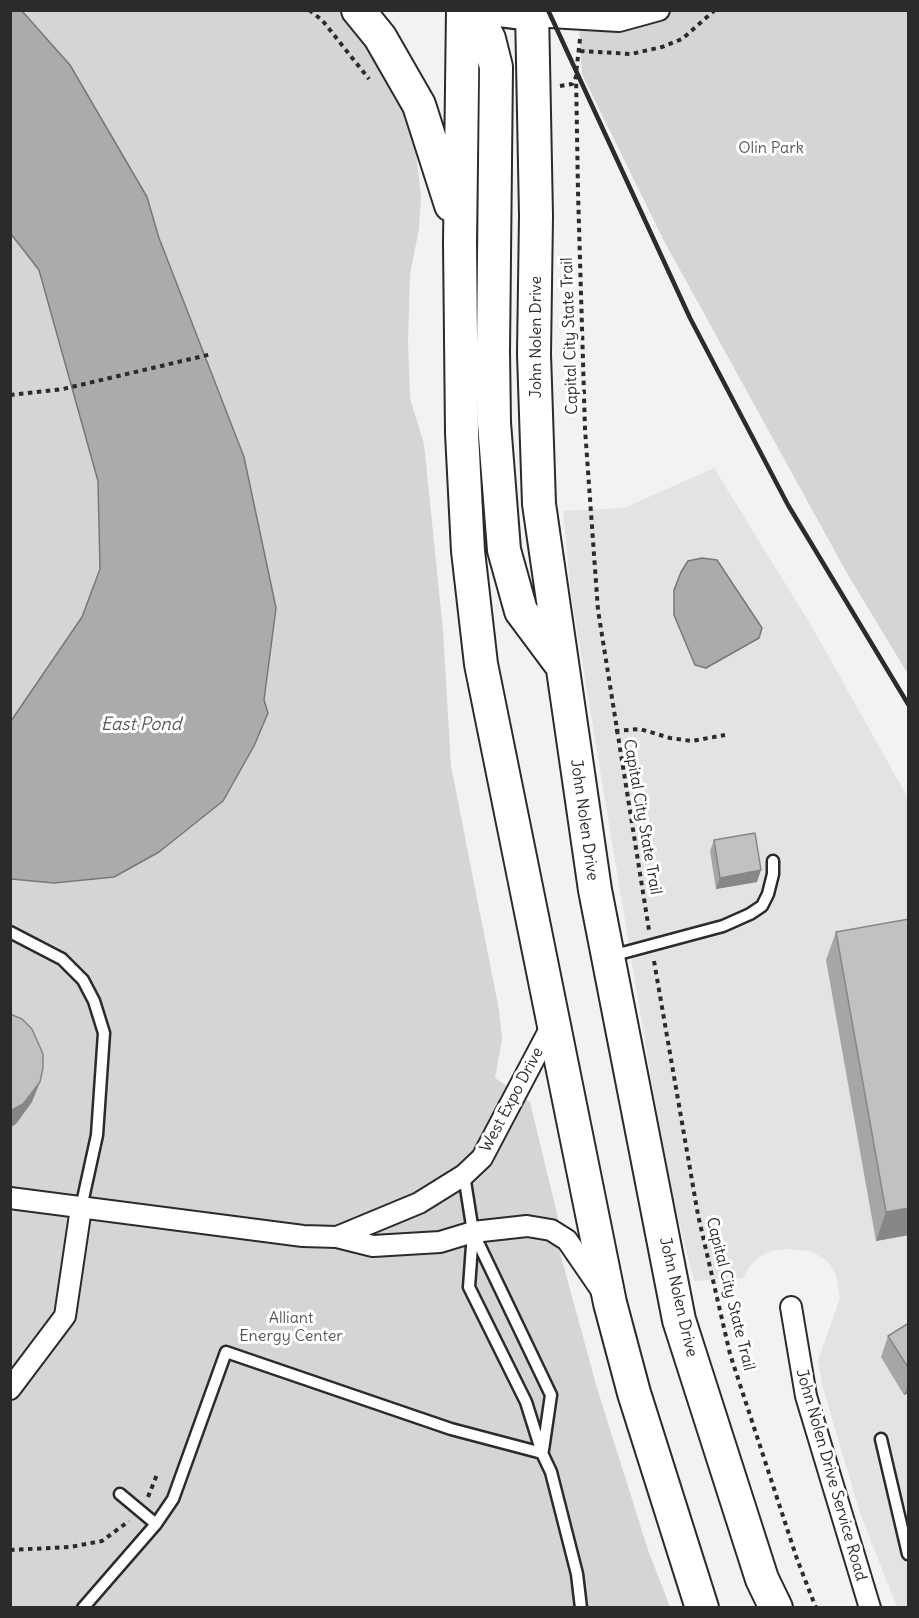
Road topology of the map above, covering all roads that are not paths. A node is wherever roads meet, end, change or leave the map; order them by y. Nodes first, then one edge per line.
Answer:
1 (358, 10) edge
2 (464, 10) edge
3 (484, 10) edge
4 (659, 10) edge
5 (532, 13) edge
6 (460, 242) junction
7 (562, 665) junction
8 (773, 861) dead end
9 (10, 932) edge
10 (608, 957) junction
11 (554, 1023) junction
12 (464, 1175) junction
13 (10, 1198) edge
14 (81, 1208) junction
15 (473, 1232) junction
16 (337, 1236) junction
17 (610, 1303) junction
18 (791, 1307) dead end
19 (10, 1389) edge
20 (881, 1439) dead end
21 (542, 1453) junction
22 (120, 1494) dead end
23 (156, 1524) junction
24 (909, 1554) edge
25 (84, 1608) edge
26 (580, 1608) edge
27 (702, 1608) edge
28 (776, 1608) edge
29 (870, 1608) edge

1 - 6 main road
2 - 6 main road
2 - 7 main road
3 - 5 street
4 - 5 street
5 - 7 main road, John Nolen Drive
6 - 11 main road
7 - 10 main road, John Nolen Drive
8 - 10 lane
9 - 14 lane
10 - 28 main road, John Nolen Drive
11 - 12 street, West Expo Drive
11 - 17 main road
12 - 15 lane
12 - 16 street, West Expo Drive
13 - 14 street, West Expo Drive
14 - 16 street, West Expo Drive
14 - 19 street
15 - 16 street, West Expo Drive
15 - 17 street, West Expo Drive
15 - 21 lane
15 - 21 lane
17 - 27 main road
18 - 29 street, John Nolen Drive Service Road
20 - 24 lane
21 - 23 lane
21 - 26 lane
22 - 23 lane
23 - 25 lane

